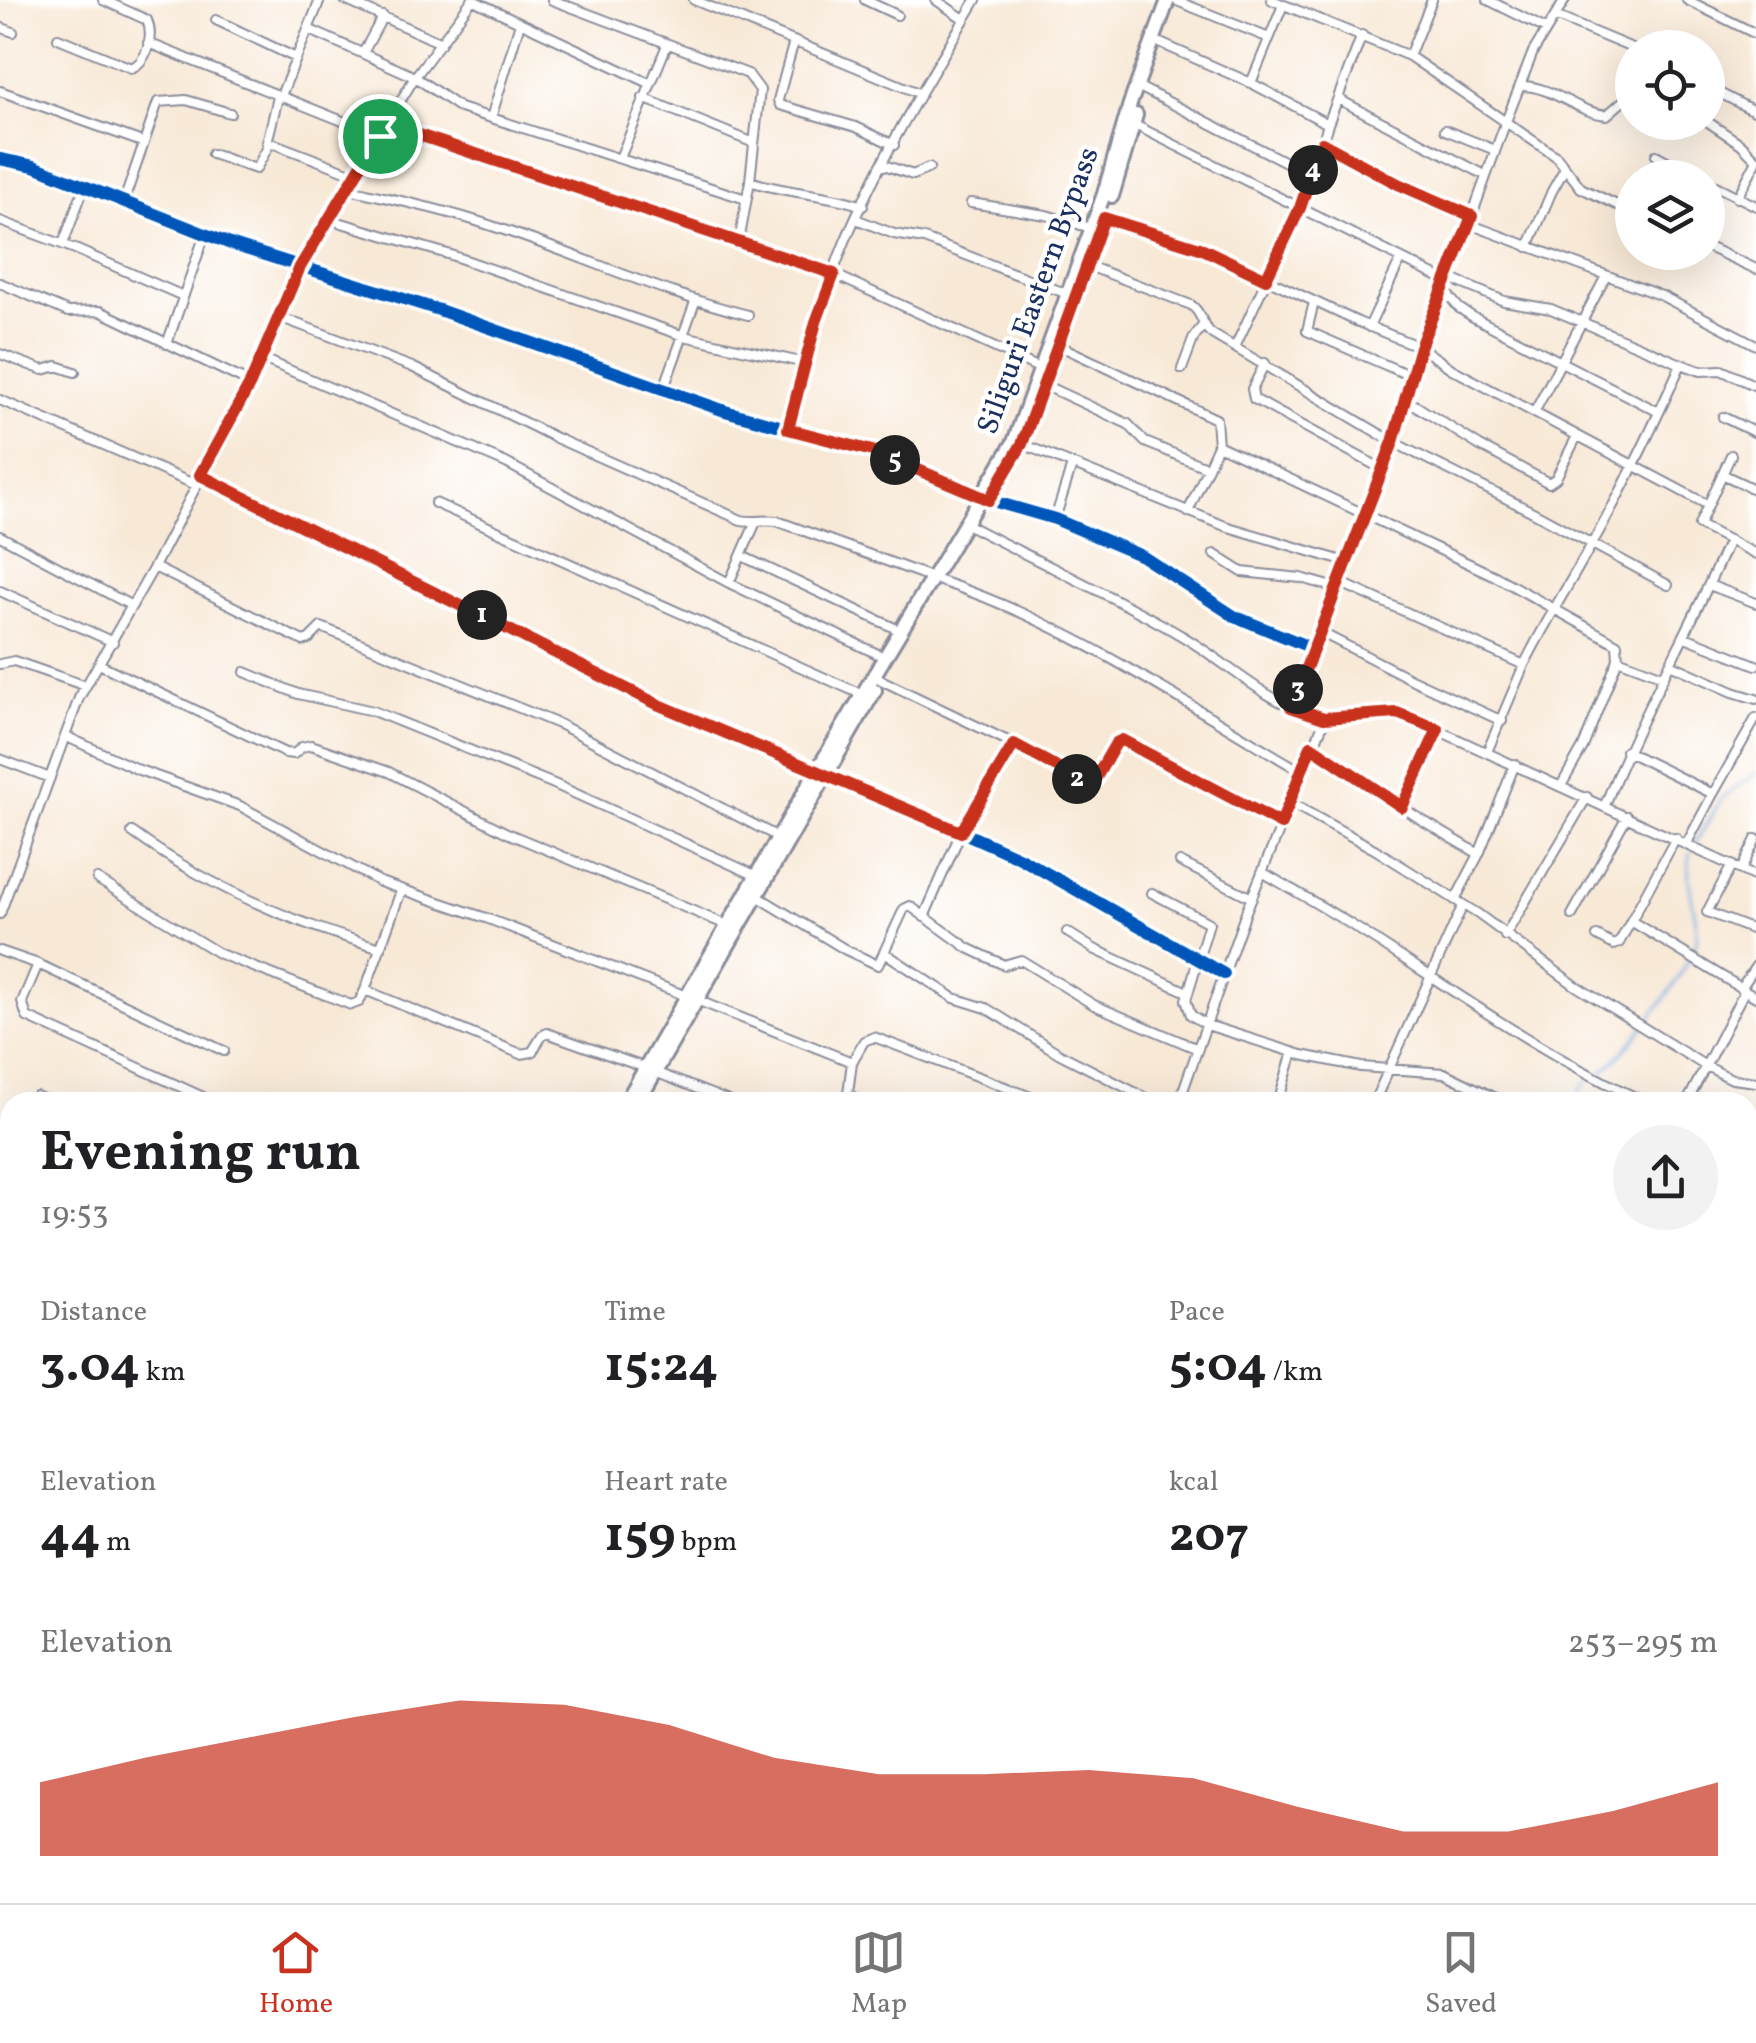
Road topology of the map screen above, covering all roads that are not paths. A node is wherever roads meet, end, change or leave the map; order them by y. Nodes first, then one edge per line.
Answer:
1 (103, 0) edge
2 (320, 0) edge
3 (473, 0) edge
4 (552, 0) edge
5 (694, 0) edge
6 (865, 0) edge
7 (936, 0) edge
8 (976, 0) edge
9 (1168, 0) edge
10 (1177, 0) edge
11 (1272, 0) edge
12 (1432, 0) edge
13 (1488, 0) edge
14 (1565, 0) edge
15 (1687, 0) edge
16 (351, 1) edge
17 (1283, 5) junction
18 (897, 15) dead end
19 (383, 16) junction
20 (1555, 16) junction
21 (964, 19) junction
22 (216, 20) dead end
23 (520, 22) junction
24 (0, 27) edge
25 (1546, 29) junction
26 (308, 30) junction
27 (12, 32) dead end
28 (1756, 34) edge
29 (1362, 35) junction
30 (58, 38) dead end
31 (1270, 38) junction
32 (794, 41) junction
33 (1615, 41) edge
34 (148, 43) junction
35 (441, 43) junction
36 (1160, 43) junction
37 (667, 45) junction
38 (362, 54) junction
39 (1409, 56) junction
40 (296, 58) junction
41 (416, 76) junction
42 (649, 83) junction
43 (1251, 84) junction
44 (1521, 86) junction
45 (1144, 88) junction
46 (0, 91) edge
47 (921, 94) junction
48 (1725, 95) edge
49 (280, 98) junction
50 (642, 98) junction
51 (1338, 99) junction
52 (1615, 107) edge
53 (1756, 112) edge
54 (230, 114) dead end
55 (491, 118) junction
56 (386, 124) junction
57 (1133, 124) junction
58 (1328, 124) junction
59 (1505, 124) junction
60 (1445, 130) dead end
61 (1725, 133) edge
62 (380, 136) junction
63 (142, 142) junction
64 (267, 143) dead end
65 (754, 143) junction
66 (1322, 143) junction
67 (894, 145) junction
68 (1495, 150) junction
69 (212, 154) dead end
70 (1656, 156) dead end
71 (620, 158) junction
72 (0, 159) edge
73 (1664, 160) edge
74 (1756, 160) edge
75 (884, 166) junction
76 (928, 168) dead end
77 (1566, 168) junction
78 (1486, 174) junction
79 (356, 175) junction
80 (1312, 175) junction
81 (750, 181) junction
82 (85, 185) junction
83 (349, 189) junction
84 (1725, 191) edge
85 (1737, 198) junction
86 (746, 199) junction
87 (124, 201) junction
88 (971, 203) dead end
89 (1615, 204) edge
90 (863, 206) junction
91 (1756, 206) edge
92 (1300, 208) junction
93 (856, 218) junction
94 (1104, 218) junction
95 (328, 219) junction
96 (1470, 220) junction
97 (0, 221) edge
98 (1091, 228) junction
99 (204, 234) junction
100 (739, 242) junction
101 (63, 244) junction
102 (1528, 247) junction
103 (1725, 254) edge
104 (1401, 259) junction
105 (1086, 265) junction
106 (300, 267) junction
107 (1756, 269) edge
108 (834, 274) junction
109 (1606, 276) junction
110 (1266, 279) junction
111 (0, 283) edge
112 (1447, 283) junction
113 (1065, 293) junction
114 (183, 296) junction
115 (695, 302) junction
116 (1314, 302) junction
117 (748, 315) dead end
118 (279, 317) junction
119 (1580, 320) junction
120 (1204, 324) junction
121 (1370, 327) junction
122 (684, 336) junction
123 (166, 344) junction
124 (1056, 344) junction
125 (1236, 345) junction
126 (1756, 345) edge
127 (1420, 347) junction
128 (0, 354) edge
129 (261, 358) junction
130 (1560, 362) junction
131 (804, 363) junction
132 (1266, 363) junction
133 (1681, 364) junction
134 (1039, 368) junction
135 (1182, 369) dead end
136 (75, 372) dead end
137 (1411, 376) junction
138 (250, 384) junction
139 (1043, 384) junction
140 (1756, 386) edge
141 (664, 391) junction
142 (1405, 399) junction
143 (0, 400) edge
144 (1660, 412) junction
145 (1534, 414) junction
146 (1723, 417) dead end
147 (788, 429) junction
148 (1756, 433) edge
149 (1577, 436) junction
150 (1393, 442) junction
151 (1022, 444) junction
152 (1218, 445) junction
153 (1731, 455) dead end
154 (1072, 464) junction
155 (1633, 466) junction
156 (1208, 468) junction
157 (1382, 469) junction
158 (1722, 474) junction
159 (198, 480) junction
160 (1756, 490) edge
161 (985, 498) junction
162 (435, 503) dead end
163 (1708, 505) junction
164 (1188, 512) junction
165 (1362, 515) junction
166 (1055, 519) junction
167 (755, 524) junction
168 (972, 527) junction
169 (0, 536) edge
170 (1728, 540) junction
171 (1592, 544) junction
172 (1214, 554) dead end
173 (1756, 554) edge
174 (742, 556) junction
175 (1346, 562) junction
176 (154, 568) junction
177 (936, 579) junction
178 (729, 582) junction
179 (1338, 585) junction
180 (1668, 585) dead end
181 (1709, 586) junction
182 (0, 591) edge
183 (1756, 603) edge
184 (132, 606) junction
185 (1552, 607) junction
186 (902, 630) junction
187 (1320, 632) junction
188 (1685, 637) junction
189 (113, 642) junction
190 (1314, 649) junction
191 (886, 658) junction
192 (1618, 659) junction
193 (0, 664) edge
194 (100, 664) junction
195 (1670, 664) junction
196 (1756, 664) edge
197 (1524, 665) junction
198 (245, 672) dead end
199 (1663, 676) junction
200 (881, 680) junction
201 (86, 686) junction
202 (862, 695) junction
203 (1756, 699) edge
204 (1291, 707) junction
205 (1324, 718) junction
206 (1756, 718) edge
207 (1502, 721) junction
208 (1438, 729) junction
209 (65, 736) junction
210 (1014, 744) junction
211 (1311, 746) junction
212 (1626, 751) junction
213 (1487, 752) junction
214 (0, 760) edge
215 (1515, 764) junction
216 (1302, 772) junction
217 (820, 774) junction
218 (50, 778) junction
219 (1561, 786) junction
220 (1713, 794) junction
221 (1587, 798) junction
222 (1290, 802) junction
223 (1605, 806) junction
224 (1402, 807) junction
225 (1627, 816) junction
226 (1281, 824) junction
227 (132, 832) dead end
228 (961, 832) junction
229 (780, 838) junction
230 (1676, 838) junction
231 (1756, 838) edge
232 (1688, 844) junction
233 (1479, 854) junction
234 (1180, 862) dead end
235 (1732, 864) junction
236 (1742, 870) junction
237 (1262, 872) junction
238 (758, 876) junction
239 (1756, 877) edge
240 (97, 879) dead end
241 (401, 890) junction
242 (1152, 892) dead end
243 (757, 896) junction
244 (1252, 898) junction
245 (1459, 902) junction
246 (0, 914) edge
247 (1572, 915) dead end
248 (924, 917) junction
249 (1632, 921) junction
250 (729, 926) junction
251 (1756, 931) edge
252 (1067, 932) dead end
253 (1505, 936) junction
254 (1598, 936) dead end
255 (380, 948) junction
256 (0, 951) edge
257 (885, 953) junction
258 (1198, 960) junction
259 (38, 964) junction
260 (1756, 966) edge
261 (1224, 974) junction
262 (1430, 976) junction
263 (1743, 989) junction
264 (365, 990) junction
265 (1187, 992) junction
266 (1756, 997) edge
267 (694, 999) junction
268 (1206, 1025) junction
269 (1198, 1049) junction
270 (224, 1051) dead end
271 (1293, 1052) junction
272 (852, 1062) junction
273 (1704, 1065) junction
274 (1387, 1069) junction
275 (651, 1070) junction
276 (1756, 1082) edge
277 (192, 1092) edge
278 (634, 1092) edge
279 (642, 1092) edge
280 (706, 1092) edge
281 (848, 1092) edge
282 (1018, 1092) edge
283 (1134, 1092) edge
284 (1183, 1092) edge
285 (1281, 1092) edge
286 (1378, 1092) edge
287 (1483, 1092) edge
288 (1623, 1092) edge
289 (1692, 1092) edge

1 - 34 street
2 - 26 street
3 - 23 street
3 - 35 street
4 - 37 street
5 - 32 street
6 - 18 street
7 - 21 street
8 - 21 street
9 - 98 main road, Siliguri Eastern Bypass
10 - 31 street
10 - 36 main road, Siliguri Eastern Bypass
11 - 17 street
12 - 39 street
13 - 25 street
14 - 20 street
15 - 28 street
16 - 19 street
17 - 29 street
17 - 31 street
19 - 35 street
19 - 38 street
20 - 25 street
20 - 33 street
21 - 47 street
22 - 40 street
23 - 42 street
23 - 55 street
24 - 27 street
25 - 44 street
26 - 38 street
26 - 40 street
29 - 39 street
29 - 51 street
30 - 34 street
31 - 43 street
32 - 47 street
32 - 67 street
34 - 49 street
35 - 41 street
36 - 43 street
36 - 45 main road, Siliguri Eastern Bypass
37 - 42 street
37 - 65 street
38 - 41 street
39 - 59 street
40 - 49 street
41 - 55 street
41 - 56 street
42 - 50 street
43 - 58 street
44 - 52 street
44 - 59 street
45 - 57 main road, Siliguri Eastern Bypass
45 - 80 street
46 - 63 street
47 - 67 street
48 - 53 street
49 - 62 street
49 - 64 street
50 - 65 street
50 - 71 street
51 - 58 street
51 - 78 street
54 - 63 street
55 - 71 street
56 - 62 street
56 - 100 street
57 - 92 street
57 - 94 main road, Siliguri Eastern Bypass
58 - 66 street
59 - 68 street
59 - 77 street
60 - 68 street
61 - 74 street
62 - 79 street
63 - 87 street
65 - 81 street
66 - 80 street
66 - 96 street
67 - 75 street
68 - 78 street
69 - 79 street
70 - 73 street
71 - 86 street
72 - 82 street
74 - 85 street
75 - 76 street
75 - 90 street
77 - 89 street
77 - 102 street
78 - 96 street
79 - 83 street
80 - 92 street
81 - 86 street
81 - 90 street
82 - 87 street
82 - 101 street
83 - 95 street
83 - 115 street
84 - 85 street
85 - 91 street
86 - 100 street
87 - 99 street
88 - 98 street
90 - 93 street
92 - 104 street
92 - 110 street
93 - 108 street
93 - 113 street
94 - 105 main road, Siliguri Eastern Bypass
94 - 110 street
95 - 106 street
95 - 122 street
96 - 102 street
96 - 112 street
97 - 101 street
98 - 113 main road, Siliguri Eastern Bypass
99 - 106 street
99 - 114 street
100 - 108 street
101 - 114 street
102 - 109 street
103 - 107 street
104 - 112 street
104 - 121 street
105 - 120 street
105 - 124 main road, Siliguri Eastern Bypass
106 - 118 street
106 - 141 street
108 - 131 street
108 - 134 street
109 - 119 street
109 - 126 street
110 - 116 street
110 - 125 street
111 - 123 street
112 - 119 street
112 - 127 street
112 - 130 street
113 - 134 main road, Siliguri Eastern Bypass
114 - 123 street
115 - 117 street
115 - 122 street
116 - 121 street
116 - 137 street
118 - 129 street
118 - 167 street
119 - 130 street
119 - 133 street
120 - 125 street
120 - 135 street
121 - 127 street
122 - 131 street
122 - 141 street
123 - 138 street
124 - 139 main road, Siliguri Eastern Bypass
124 - 152 street
125 - 132 street
127 - 137 street
127 - 145 street
128 - 136 street
129 - 138 street
129 - 178 street
130 - 144 street
130 - 145 street
131 - 147 street
132 - 150 street
132 - 157 street
133 - 140 street
133 - 144 street
134 - 161 main road, Siliguri Eastern Bypass
137 - 142 street
138 - 159 street
139 - 151 main road, Siliguri Eastern Bypass
139 - 156 street
141 - 147 street
142 - 149 street
142 - 150 street
143 - 159 street
144 - 155 street
145 - 149 street
146 - 148 street
147 - 161 street
149 - 155 street
150 - 157 street
150 - 171 street
151 - 154 street
151 - 161 main road, Siliguri Eastern Bypass
152 - 156 street
152 - 165 street
153 - 158 street
154 - 164 street
154 - 166 street
155 - 163 street
155 - 171 street
156 - 164 street
157 - 165 street
158 - 160 street
158 - 163 street
159 - 176 street
159 - 217 street
161 - 166 street
161 - 168 main road, Siliguri Eastern Bypass
161 - 177 main road, Siliguri Eastern Bypass
162 - 202 street
163 - 170 street
164 - 175 street
165 - 175 street
165 - 185 street
166 - 190 street
167 - 174 street
167 - 177 street
168 - 177 main road, Siliguri Eastern Bypass
168 - 204 street
169 - 184 street
170 - 173 street
170 - 181 street
171 - 180 street
171 - 185 street
172 - 179 street
174 - 178 street
174 - 186 street
175 - 179 street
176 - 184 street
176 - 229 street
177 - 186 main road, Siliguri Eastern Bypass
177 - 200 main road, Siliguri Eastern Bypass
177 - 216 street
178 - 191 street
179 - 187 street
179 - 197 street
181 - 183 street
181 - 188 street
182 - 189 street
184 - 189 street
185 - 192 street
185 - 197 street
186 - 191 main road, Siliguri Eastern Bypass
187 - 190 street
187 - 207 street
188 - 195 street
188 - 196 street
189 - 194 street
190 - 204 street
191 - 202 main road, Siliguri Eastern Bypass
192 - 199 street
192 - 219 street
193 - 201 street
194 - 201 street
194 - 250 street
195 - 199 street
195 - 203 street
197 - 207 street
198 - 238 street
199 - 212 street
200 - 210 street
200 - 217 main road, Siliguri Eastern Bypass
201 - 209 street
202 - 217 main road, Siliguri Eastern Bypass
204 - 205 street
205 - 208 street
205 - 211 street
206 - 220 street
207 - 213 street
208 - 213 street
208 - 224 street
209 - 218 street
209 - 241 street
210 - 226 street
210 - 228 street
211 - 216 street
211 - 224 street
212 - 220 street
212 - 223 street
213 - 215 street
214 - 218 street
215 - 219 street
215 - 233 street
216 - 222 street
217 - 228 street
217 - 229 main road, Siliguri Eastern Bypass
217 - 243 main road, Siliguri Eastern Bypass
218 - 246 street
219 - 221 street
220 - 232 street
221 - 223 street
221 - 253 street
222 - 226 street
222 - 245 street
223 - 225 street
224 - 233 street
225 - 230 street
225 - 247 street
226 - 237 street
227 - 255 street
228 - 248 street
228 - 258 street
229 - 238 main road, Siliguri Eastern Bypass
230 - 232 street
230 - 249 street
231 - 236 street
232 - 235 street
233 - 245 street
234 - 244 street
235 - 236 street
235 - 251 street
236 - 239 street
237 - 244 street
237 - 262 street
238 - 250 main road, Siliguri Eastern Bypass
240 - 264 street
241 - 255 street
241 - 267 street
242 - 258 street
243 - 257 street
243 - 267 main road, Siliguri Eastern Bypass
244 - 261 street
245 - 253 street
245 - 262 street
248 - 257 street
248 - 269 street
249 - 254 street
249 - 263 street
250 - 267 main road, Siliguri Eastern Bypass
252 - 265 street
253 - 273 street
255 - 264 street
256 - 259 street
257 - 283 street
258 - 261 street
258 - 265 street
259 - 270 street
259 - 277 street
260 - 263 street
261 - 268 street
262 - 274 street
262 - 288 street
263 - 266 street
263 - 273 street
264 - 275 street
265 - 268 street
267 - 272 street
267 - 275 main road, Siliguri Eastern Bypass
268 - 269 street
268 - 271 street
269 - 284 street
271 - 274 street
271 - 285 street
272 - 281 street
272 - 282 street
273 - 276 street
273 - 289 street
274 - 286 street
274 - 287 street
275 - 278 main road, Siliguri Eastern Bypass
275 - 279 main road, Siliguri Eastern Bypass
275 - 280 street

